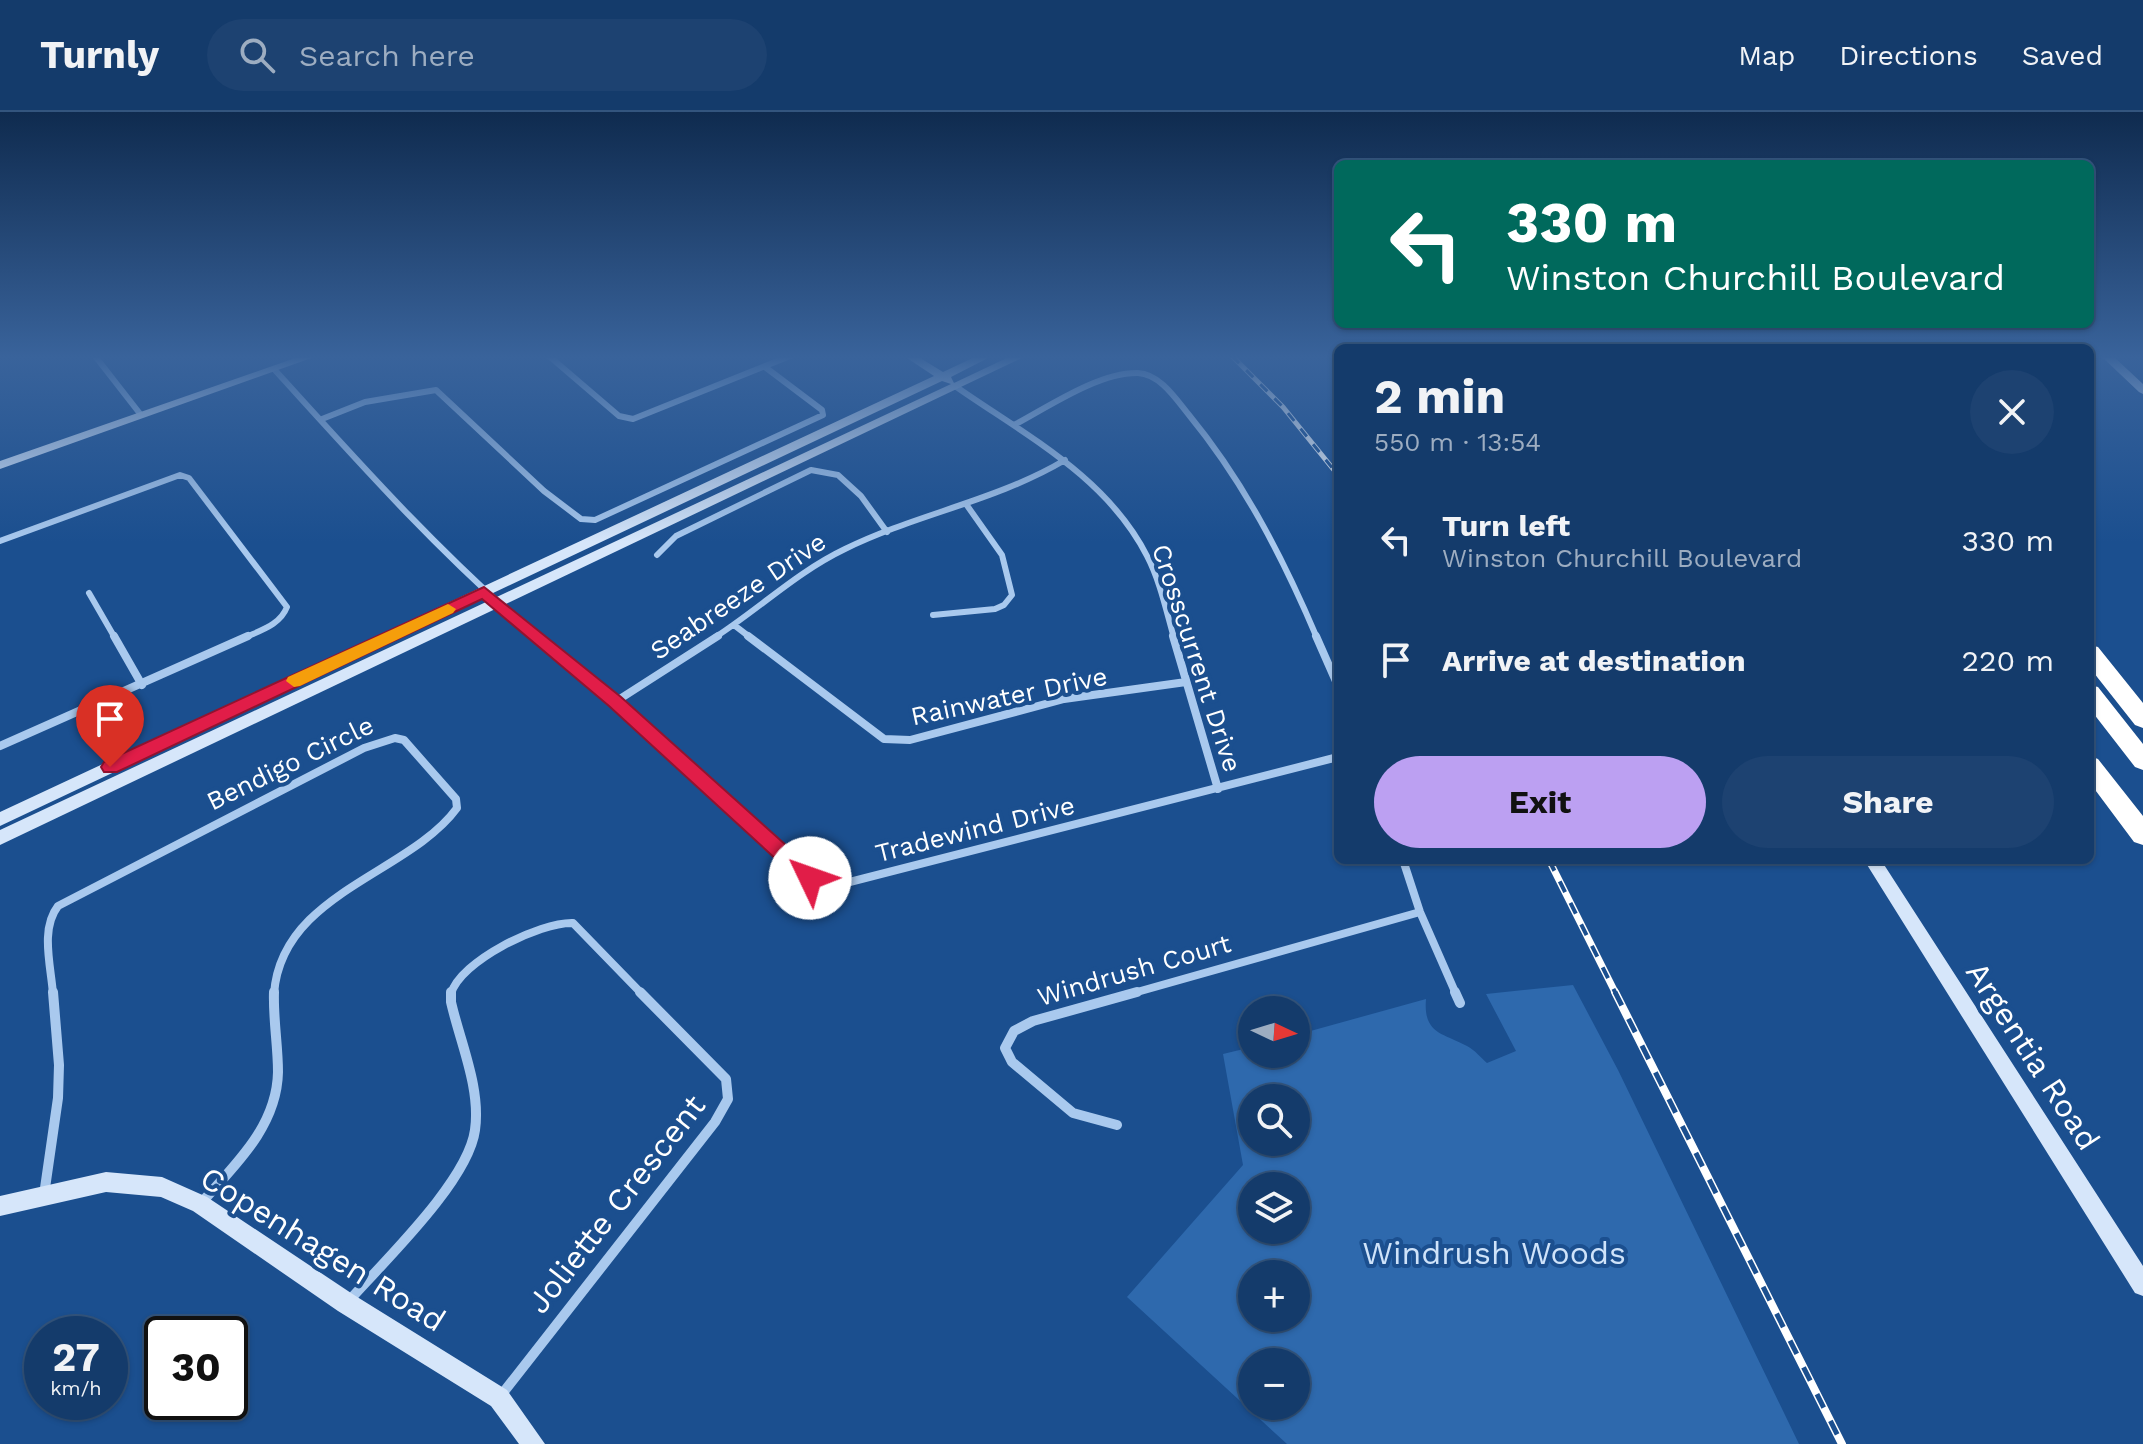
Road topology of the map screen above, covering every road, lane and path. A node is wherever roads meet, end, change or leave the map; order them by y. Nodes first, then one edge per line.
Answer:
1 (132, 418) edge
2 (468, 418) edge
3 (816, 418) edge
4 (856, 418) edge
5 (884, 418) edge
6 (1004, 418) edge
7 (1027, 418) edge
8 (1192, 418) edge
9 (322, 419) edge
10 (1014, 425) junction
11 (1065, 460) junction
12 (0, 465) edge
13 (966, 504) junction
14 (887, 532) junction
15 (0, 541) edge
16 (657, 555) dead end
17 (89, 593) dead end
18 (490, 597) junction
19 (933, 615) dead end
20 (734, 625) junction
21 (2094, 658) edge
22 (1334, 677) edge
23 (1186, 682) junction
24 (142, 685) junction
25 (2094, 698) edge
26 (615, 702) junction
27 (2143, 719) edge
28 (0, 746) edge
29 (1334, 758) edge
30 (2143, 761) edge
31 (2094, 770) edge
32 (1218, 789) junction
33 (1, 831) edge
34 (2143, 835) edge
35 (1404, 864) edge
36 (1875, 864) edge
37 (1420, 912) junction
38 (1460, 1003) dead end
39 (1117, 1125) dead end
40 (44, 1195) junction
41 (200, 1204) junction
42 (0, 1206) edge
43 (2143, 1285) edge
44 (346, 1303) junction
45 (499, 1398) junction
46 (533, 1444) edge

1 - 12 main road
2 - 3 street
4 - 18 main road
5 - 18 main road
6 - 10 street, Crosscurrent Drive
7 - 10 street
8 - 22 street
9 - 18 street, Tradewind Drive
10 - 11 street, Crosscurrent Drive
11 - 13 street, Seabreeze Drive
11 - 23 street, Crosscurrent Drive
13 - 14 street, Seabreeze Drive
13 - 19 street
14 - 16 street
14 - 20 street, Seabreeze Drive
15 - 24 street
17 - 24 street
18 - 26 street, Tradewind Drive
18 - 33 main road
20 - 23 street, Rainwater Drive
20 - 26 street, Seabreeze Drive
21 - 27 highway
23 - 32 street, Crosscurrent Drive
24 - 28 street
25 - 30 highway
26 - 32 street, Tradewind Drive
29 - 32 street, Tradewind Drive
31 - 34 highway
35 - 37 street
36 - 43 main road, Argentia Road
37 - 38 street
37 - 39 street, Windrush Court
40 - 41 main road, Copenhagen Road
40 - 41 street, Bendigo Circle
40 - 42 main road, Copenhagen Road
41 - 44 main road, Copenhagen Road
44 - 45 main road, Copenhagen Road
44 - 45 street, Joliette Crescent
45 - 46 main road, Copenhagen Road

